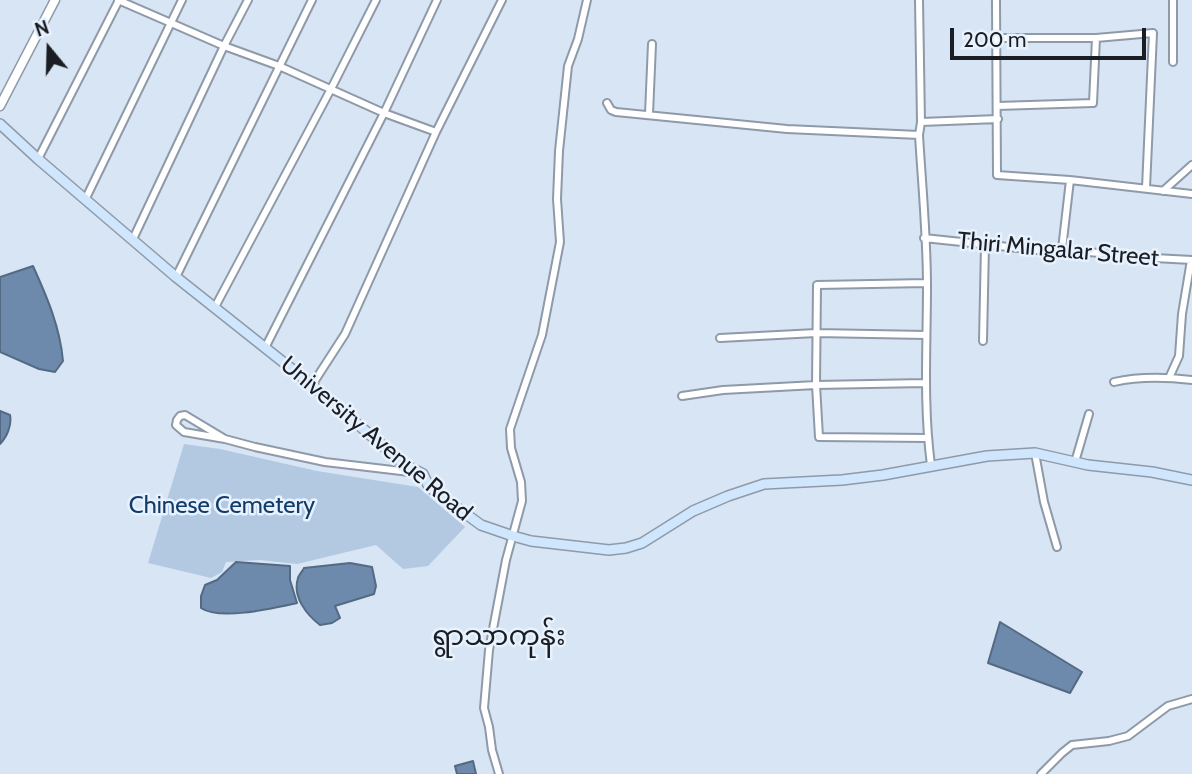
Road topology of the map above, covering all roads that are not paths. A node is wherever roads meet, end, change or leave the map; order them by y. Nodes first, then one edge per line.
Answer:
1 (55, 0) edge
2 (118, 0) edge
3 (182, 0) edge
4 (248, 0) edge
5 (312, 0) edge
6 (376, 0) edge
7 (437, 0) edge
8 (502, 0) edge
9 (587, 0) edge
10 (919, 0) edge
11 (996, 0) edge
12 (1173, 0) edge
13 (170, 23) junction
14 (996, 38) junction
15 (1096, 38) junction
16 (652, 44) dead end
17 (225, 46) junction
18 (1173, 62) dead end
19 (279, 66) junction
20 (331, 89) junction
21 (607, 103) dead end
22 (0, 106) edge
23 (997, 106) junction
24 (384, 113) junction
25 (649, 114) junction
26 (998, 119) junction
27 (921, 122) junction
28 (0, 124) edge
29 (436, 132) junction
30 (919, 135) junction
31 (38, 159) junction
32 (1192, 165) edge
33 (1070, 180) junction
34 (1146, 188) junction
35 (1163, 191) junction
36 (1192, 194) edge
37 (86, 198) junction
38 (924, 238) junction
39 (133, 239) junction
40 (985, 245) junction
41 (1062, 249) junction
42 (1192, 260) edge
43 (176, 277) junction
44 (927, 284) junction
45 (215, 307) junction
46 (816, 333) junction
47 (926, 335) junction
48 (720, 338) dead end
49 (983, 341) dead end
50 (265, 348) junction
51 (1169, 378) junction
52 (1192, 380) edge
53 (1114, 382) dead end
54 (925, 383) junction
55 (312, 385) junction
56 (816, 385) junction
57 (682, 396) dead end
58 (1089, 414) dead end
59 (927, 438) junction
60 (225, 439) junction
61 (1035, 453) junction
62 (1075, 462) junction
63 (931, 465) junction
64 (423, 474) junction
65 (1192, 480) edge
66 (513, 536) junction
67 (1057, 547) dead end
68 (1192, 699) edge
69 (499, 774) edge
70 (1041, 774) edge

1 - 22 street
2 - 13 street
2 - 31 street
3 - 13 street
4 - 17 street
5 - 19 street
6 - 20 street
7 - 24 street
8 - 29 street
9 - 66 street
10 - 27 street
11 - 14 street
12 - 18 street
13 - 17 street
13 - 37 street
14 - 15 street
14 - 23 street
15 - 23 street
15 - 34 street
16 - 25 street
17 - 19 street
17 - 39 street
19 - 20 street
19 - 43 street
20 - 24 street
20 - 45 street
21 - 25 street
23 - 26 street
24 - 29 street
24 - 50 street
25 - 30 street
26 - 27 street
26 - 33 street
27 - 30 street
28 - 31 main road, University Avenue Road
29 - 55 street
30 - 38 street
31 - 37 main road, University Avenue Road
32 - 35 street
33 - 34 street
33 - 41 street
34 - 35 street
35 - 36 street
37 - 39 main road, University Avenue Road
38 - 40 street, Thiri Mingalar Street
38 - 44 street
39 - 43 main road, University Avenue Road
40 - 41 street, Thiri Mingalar Street
40 - 49 street
41 - 42 street, Thiri Mingalar Street
42 - 51 street
43 - 45 main road, University Avenue Road
44 - 46 street
44 - 47 street
45 - 50 main road, University Avenue Road
46 - 47 street
46 - 48 street
46 - 56 street
47 - 54 street
50 - 55 main road, University Avenue Road
51 - 52 street
51 - 53 street
54 - 56 street
54 - 59 street
55 - 64 main road, University Avenue Road
56 - 57 street
56 - 59 street
58 - 62 street
59 - 63 street
60 - 60 street
60 - 64 street
61 - 62 main road, University Avenue Road
61 - 63 main road, University Avenue Road
61 - 67 street
62 - 65 main road, University Avenue Road
63 - 66 main road, University Avenue Road
64 - 66 main road, University Avenue Road
66 - 69 street
68 - 70 street

